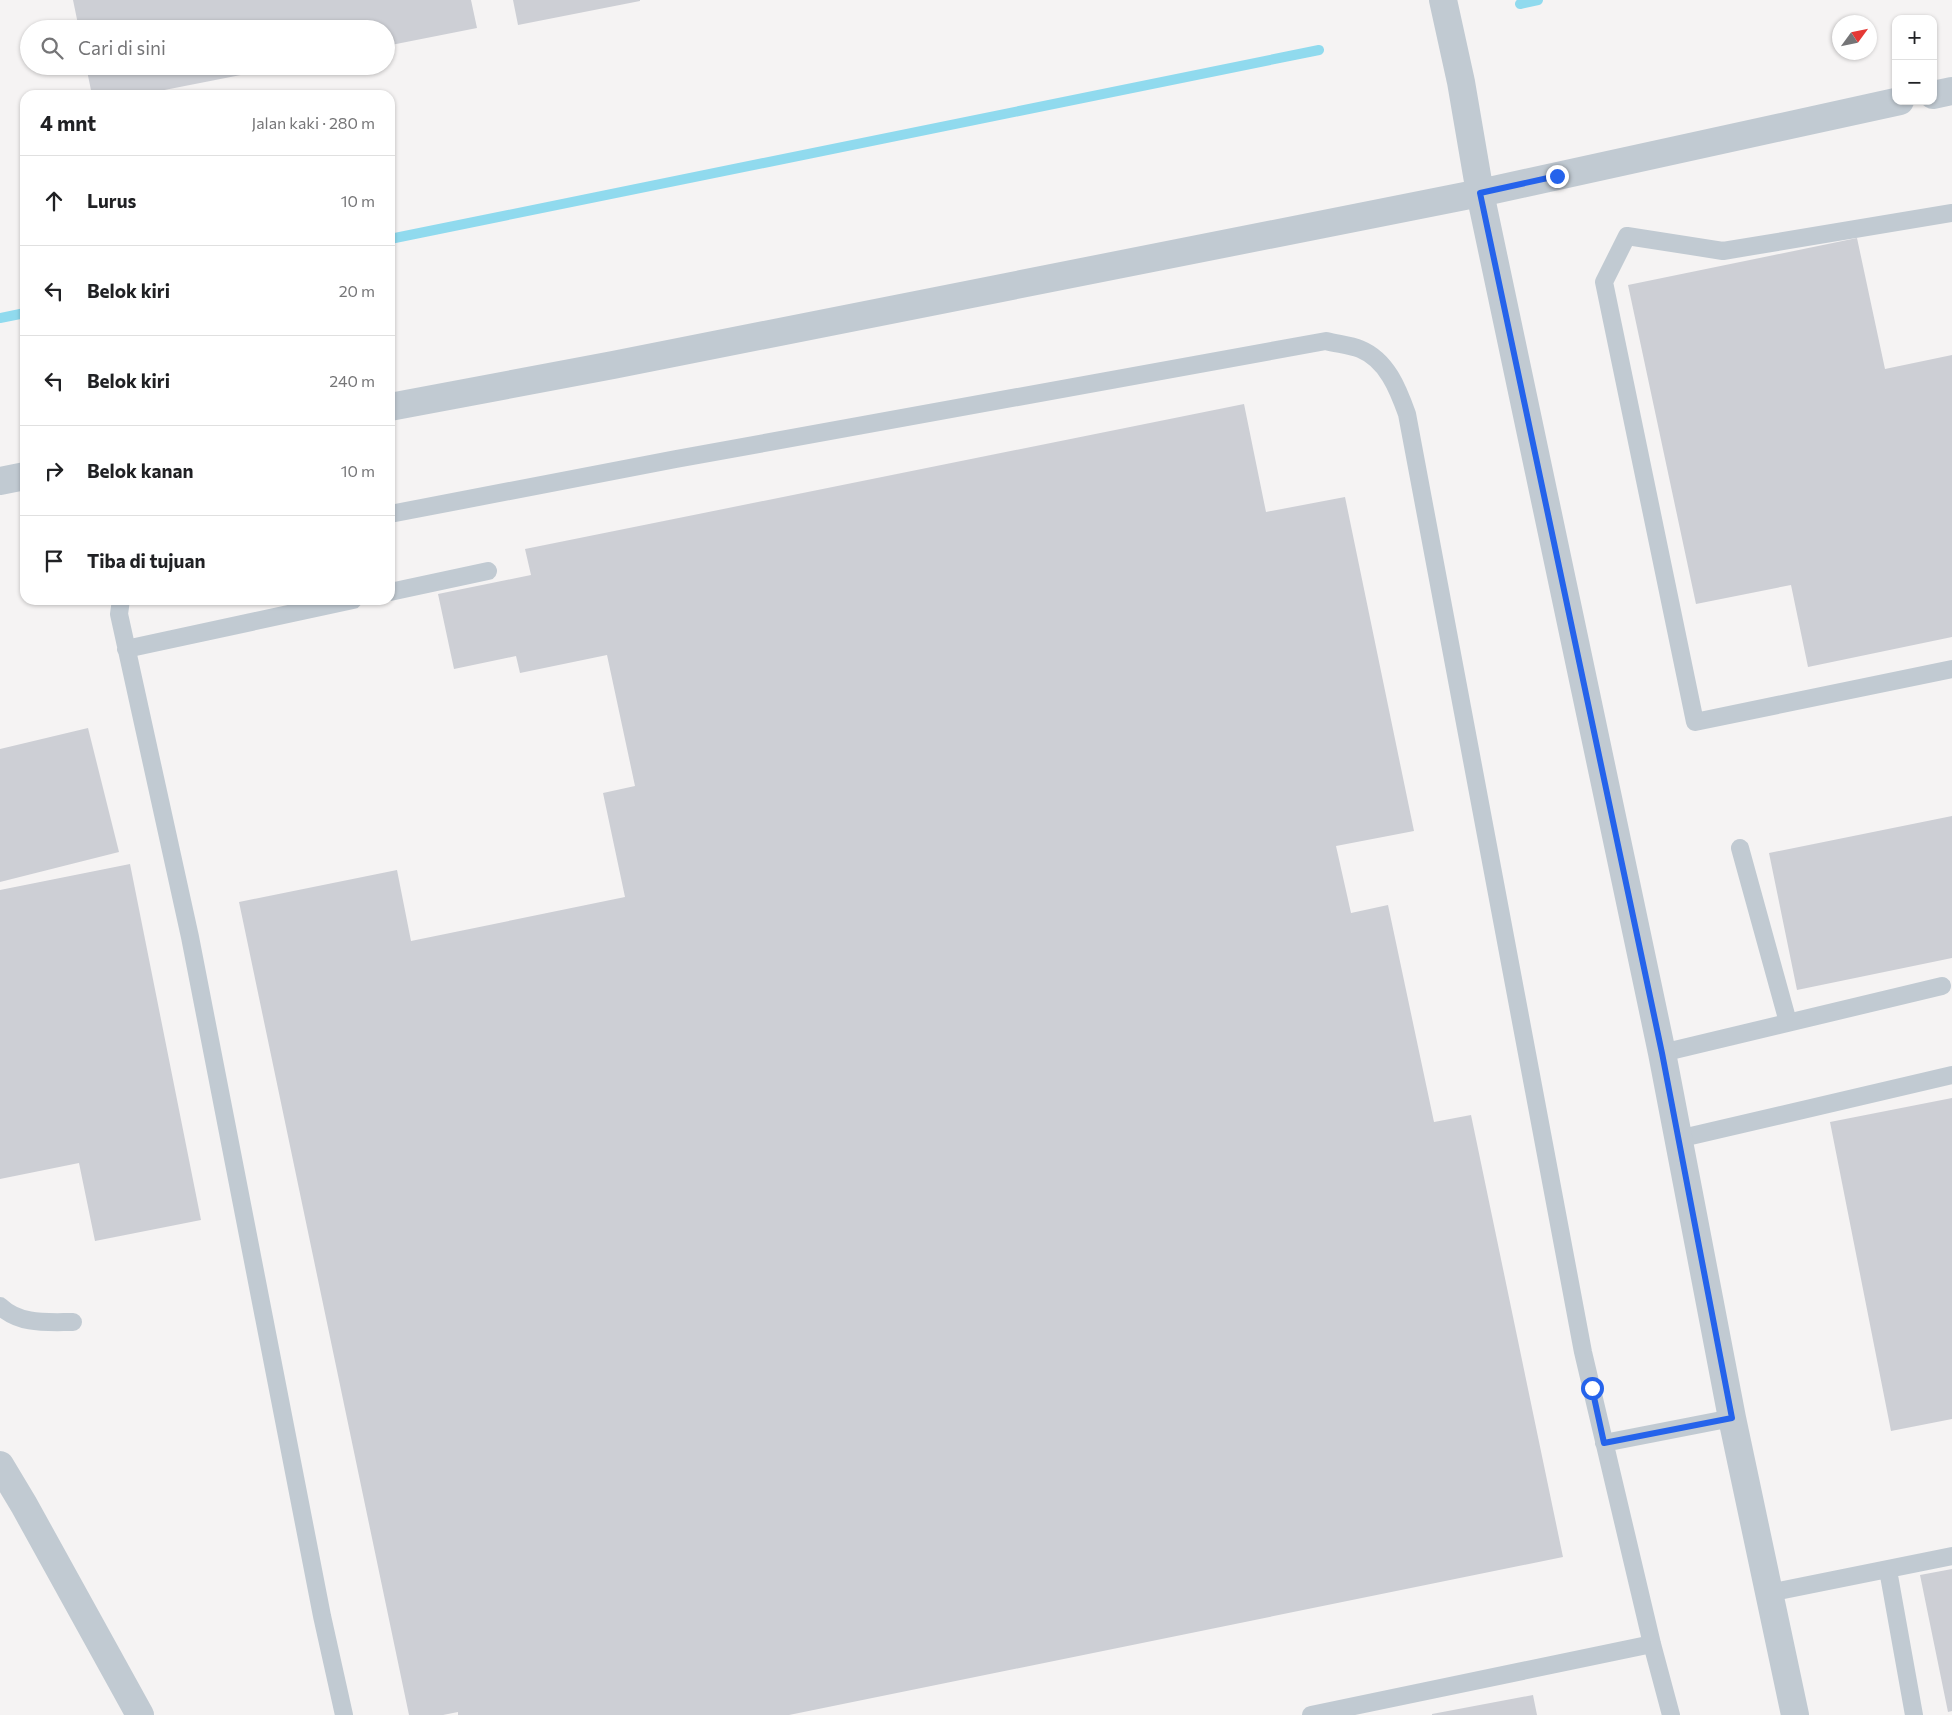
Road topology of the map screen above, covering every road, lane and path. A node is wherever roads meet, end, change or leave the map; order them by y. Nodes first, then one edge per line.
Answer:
1 (1443, 0) edge
2 (1952, 91) edge
3 (1937, 94) edge
4 (1892, 103) edge
5 (1480, 193) junction
6 (1952, 213) edge
7 (395, 406) edge
8 (20, 477) edge
9 (0, 480) edge
10 (395, 513) edge
11 (488, 570) dead end
12 (395, 591) edge
13 (120, 605) edge
14 (330, 605) edge
15 (126, 649) junction
16 (1952, 669) edge
17 (1740, 848) dead end
18 (1942, 986) dead end
19 (1788, 1022) junction
20 (1662, 1053) junction
21 (1952, 1075) edge
22 (1678, 1139) junction
23 (0, 1306) edge
24 (73, 1322) dead end
25 (1732, 1418) junction
26 (1604, 1443) junction
27 (0, 1465) edge
28 (1952, 1556) edge
29 (1888, 1570) junction
30 (1769, 1593) junction
31 (1652, 1644) junction
32 (140, 1715) edge
33 (344, 1715) edge
34 (1311, 1715) edge
35 (1671, 1715) edge
36 (1795, 1715) edge
37 (1914, 1715) edge

1 - 5 street
2 - 3 street
4 - 5 street
5 - 7 street
5 - 20 street
6 - 16 lane
8 - 9 street
10 - 26 lane
11 - 12 lane
13 - 15 lane
14 - 15 lane
15 - 33 lane
17 - 19 lane
18 - 19 lane
19 - 20 lane
20 - 22 street
21 - 22 lane
22 - 25 street
23 - 24 lane
25 - 26 lane
25 - 30 street
26 - 31 lane
27 - 32 street
28 - 29 lane
29 - 30 lane
29 - 37 lane
30 - 36 street
31 - 34 lane
31 - 35 lane

